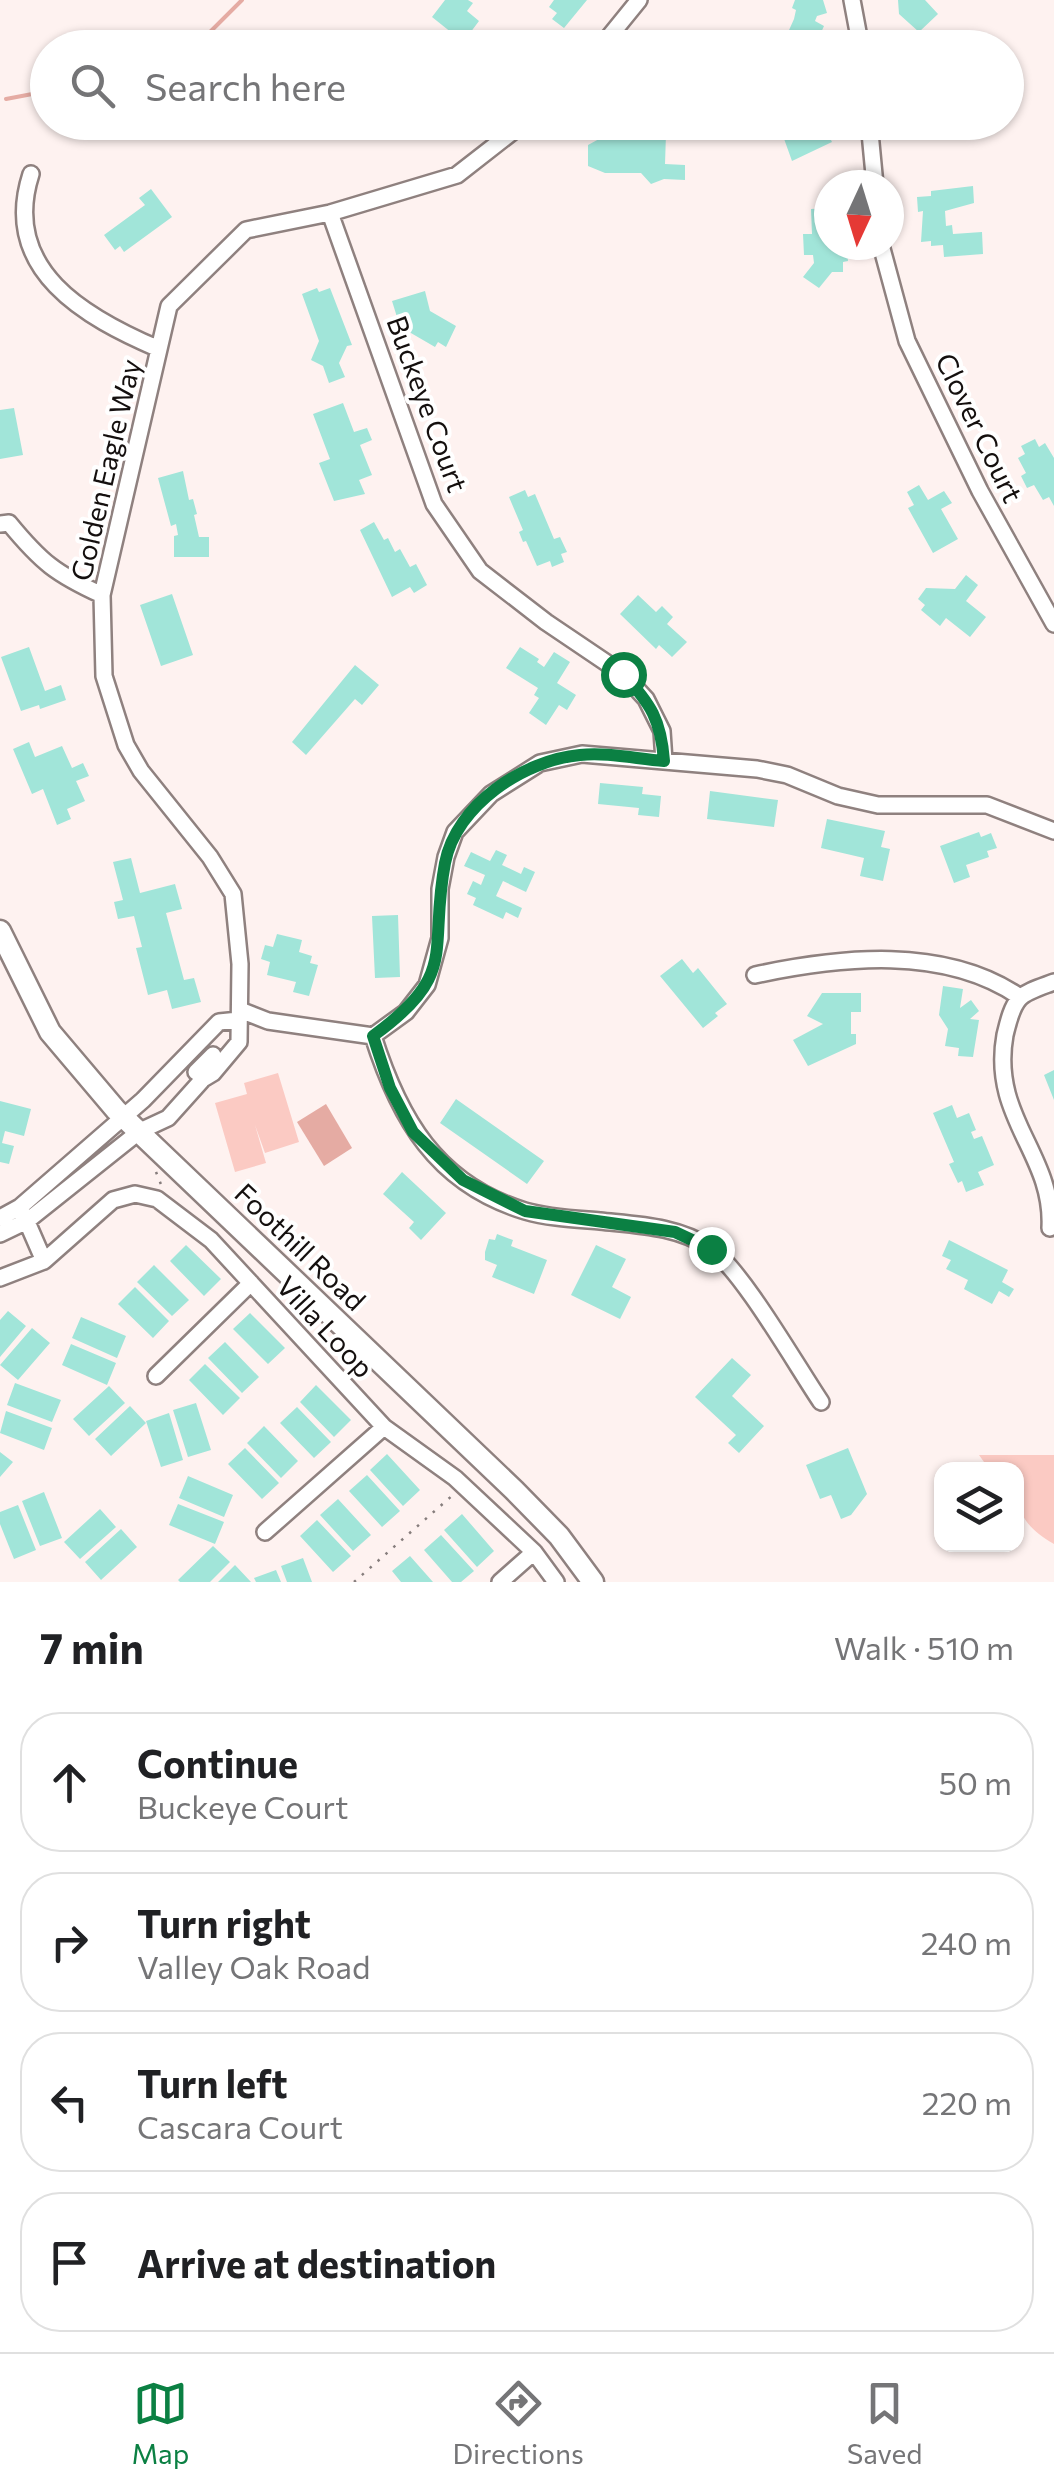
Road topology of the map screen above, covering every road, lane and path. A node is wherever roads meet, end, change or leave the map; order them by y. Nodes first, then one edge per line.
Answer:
1 (639, 0) edge
2 (852, 0) edge
3 (615, 30) edge
4 (858, 30) edge
5 (502, 140) edge
6 (871, 140) edge
7 (874, 170) edge
8 (31, 174) dead end
9 (330, 213) junction
10 (885, 260) edge
11 (159, 348) junction
12 (0, 524) edge
13 (102, 595) junction
14 (1054, 624) edge
15 (664, 761) junction
16 (1054, 831) edge
17 (0, 930) edge
18 (755, 976) dead end
19 (1054, 982) edge
20 (1020, 997) junction
21 (239, 1015) junction
22 (373, 1036) junction
23 (182, 1061) junction
24 (200, 1076) junction
25 (131, 1124) junction
26 (148, 1164) dead end
27 (160, 1201) junction
28 (23, 1214) junction
29 (0, 1218) edge
30 (1050, 1228) dead end
31 (0, 1234) edge
32 (44, 1260) junction
33 (0, 1278) edge
34 (251, 1283) junction
35 (156, 1376) dead end
36 (820, 1402) dead end
37 (384, 1427) junction
38 (464, 1486) junction
39 (265, 1532) dead end
40 (534, 1552) junction
41 (354, 1582) edge
42 (500, 1582) edge
43 (556, 1582) edge
44 (592, 1582) edge

1 - 3 street
2 - 4 street
5 - 9 street, Golden Eagle Way
6 - 7 street
8 - 11 street
9 - 11 street, Golden Eagle Way
9 - 15 street, Buckeye Court
10 - 14 street, Clover Court
11 - 13 street, Golden Eagle Way
12 - 13 street
13 - 21 street, Golden Eagle Way
15 - 16 street
15 - 22 street
17 - 25 main road, Foothill Road
18 - 20 street
19 - 20 street
20 - 30 street
21 - 22 street
21 - 23 street, Golden Eagle Way
21 - 24 street, Golden Eagle Way
21 - 24 street, Golden Eagle Way
22 - 36 street
23 - 24 street
23 - 25 street, Golden Eagle Way
24 - 25 street, Golden Eagle Way
25 - 28 street, Golden Eagle Way
25 - 44 main road, Foothill Road
26 - 27 path
27 - 32 street
27 - 34 street, Villa Loop
28 - 29 street, Golden Eagle Way
28 - 31 street, Golden Eagle Way
28 - 32 street
32 - 33 street
34 - 35 street
34 - 37 street, Villa Loop
37 - 38 street, Villa Loop
37 - 39 street
38 - 40 street, Villa Loop
38 - 41 path
40 - 42 street
40 - 43 street, Villa Loop

